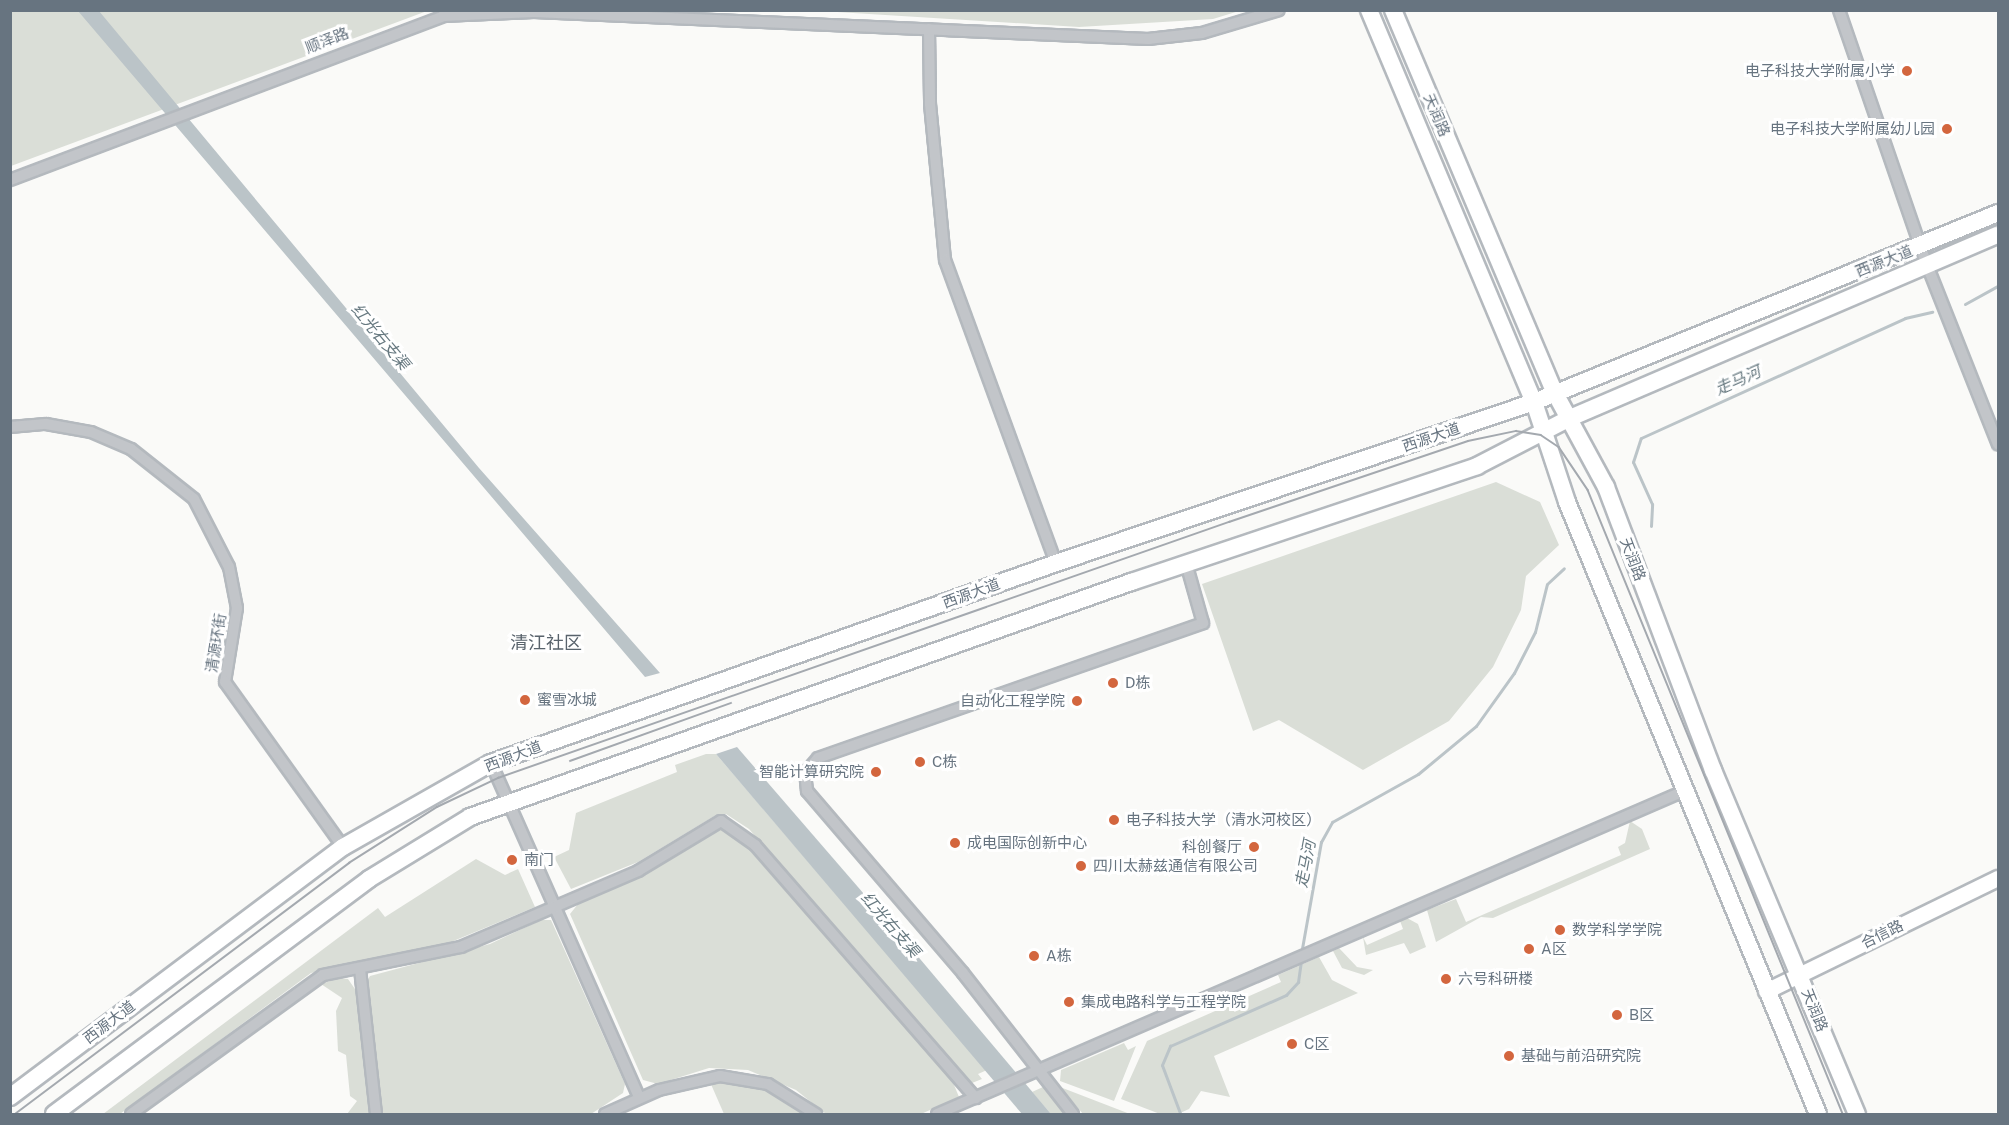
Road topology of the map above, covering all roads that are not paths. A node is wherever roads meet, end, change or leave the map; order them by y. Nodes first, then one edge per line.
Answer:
1 (1279, 10) edge
2 (1369, 10) edge
3 (1393, 10) edge
4 (1839, 10) edge
5 (929, 29) junction
6 (10, 180) edge
7 (1998, 213) edge
8 (1998, 235) edge
9 (1922, 246) junction
10 (1927, 265) junction
11 (1555, 393) junction
12 (1534, 402) junction
13 (1570, 418) junction
14 (10, 427) edge
15 (1544, 431) junction
16 (1998, 444) edge
17 (1056, 562) junction
18 (1186, 563) junction
19 (491, 763) junction
20 (1684, 791) junction
21 (509, 802) junction
22 (343, 847) junction
23 (1998, 878) edge
24 (556, 908) junction
25 (360, 969) junction
26 (1800, 974) junction
27 (1766, 991) junction
28 (1038, 1070) junction
29 (10, 1097) edge
30 (639, 1097) junction
31 (976, 1098) junction
32 (54, 1114) edge
33 (131, 1114) edge
34 (376, 1114) edge
35 (605, 1114) edge
36 (816, 1114) edge
37 (937, 1114) edge
38 (1073, 1114) edge
39 (1818, 1114) edge
40 (1857, 1114) edge

1 - 5 street, 顺泽路
2 - 12 main road, 天润路
3 - 11 main road, 天润路
4 - 9 street
5 - 6 street, 顺泽路
5 - 17 street
7 - 9 main road, 西源大道
8 - 10 main road, 西源大道
9 - 10 street
9 - 11 main road, 西源大道
10 - 13 main road, 西源大道
10 - 16 street
11 - 12 main road, 西源大道
11 - 13 main road, 天润路
12 - 15 main road, 天润路
12 - 17 main road, 西源大道
13 - 15 main road, 西源大道
13 - 26 main road, 天润路
14 - 22 street, 清源环街
15 - 18 main road, 西源大道
15 - 20 main road, 天润路
17 - 19 main road, 西源大道
18 - 21 main road, 西源大道
18 - 28 street
19 - 21 street
19 - 22 main road, 西源大道
20 - 27 main road, 天润路
20 - 28 street
21 - 24 street
21 - 32 main road, 西源大道
22 - 29 main road, 西源大道
23 - 26 street, 合信路
24 - 25 street
24 - 30 street
24 - 31 street
25 - 33 street
25 - 34 street
26 - 27 street, 合信路
26 - 40 main road, 天润路
27 - 39 main road, 天润路
28 - 31 street
28 - 38 street
30 - 35 street
30 - 36 street
31 - 37 street

